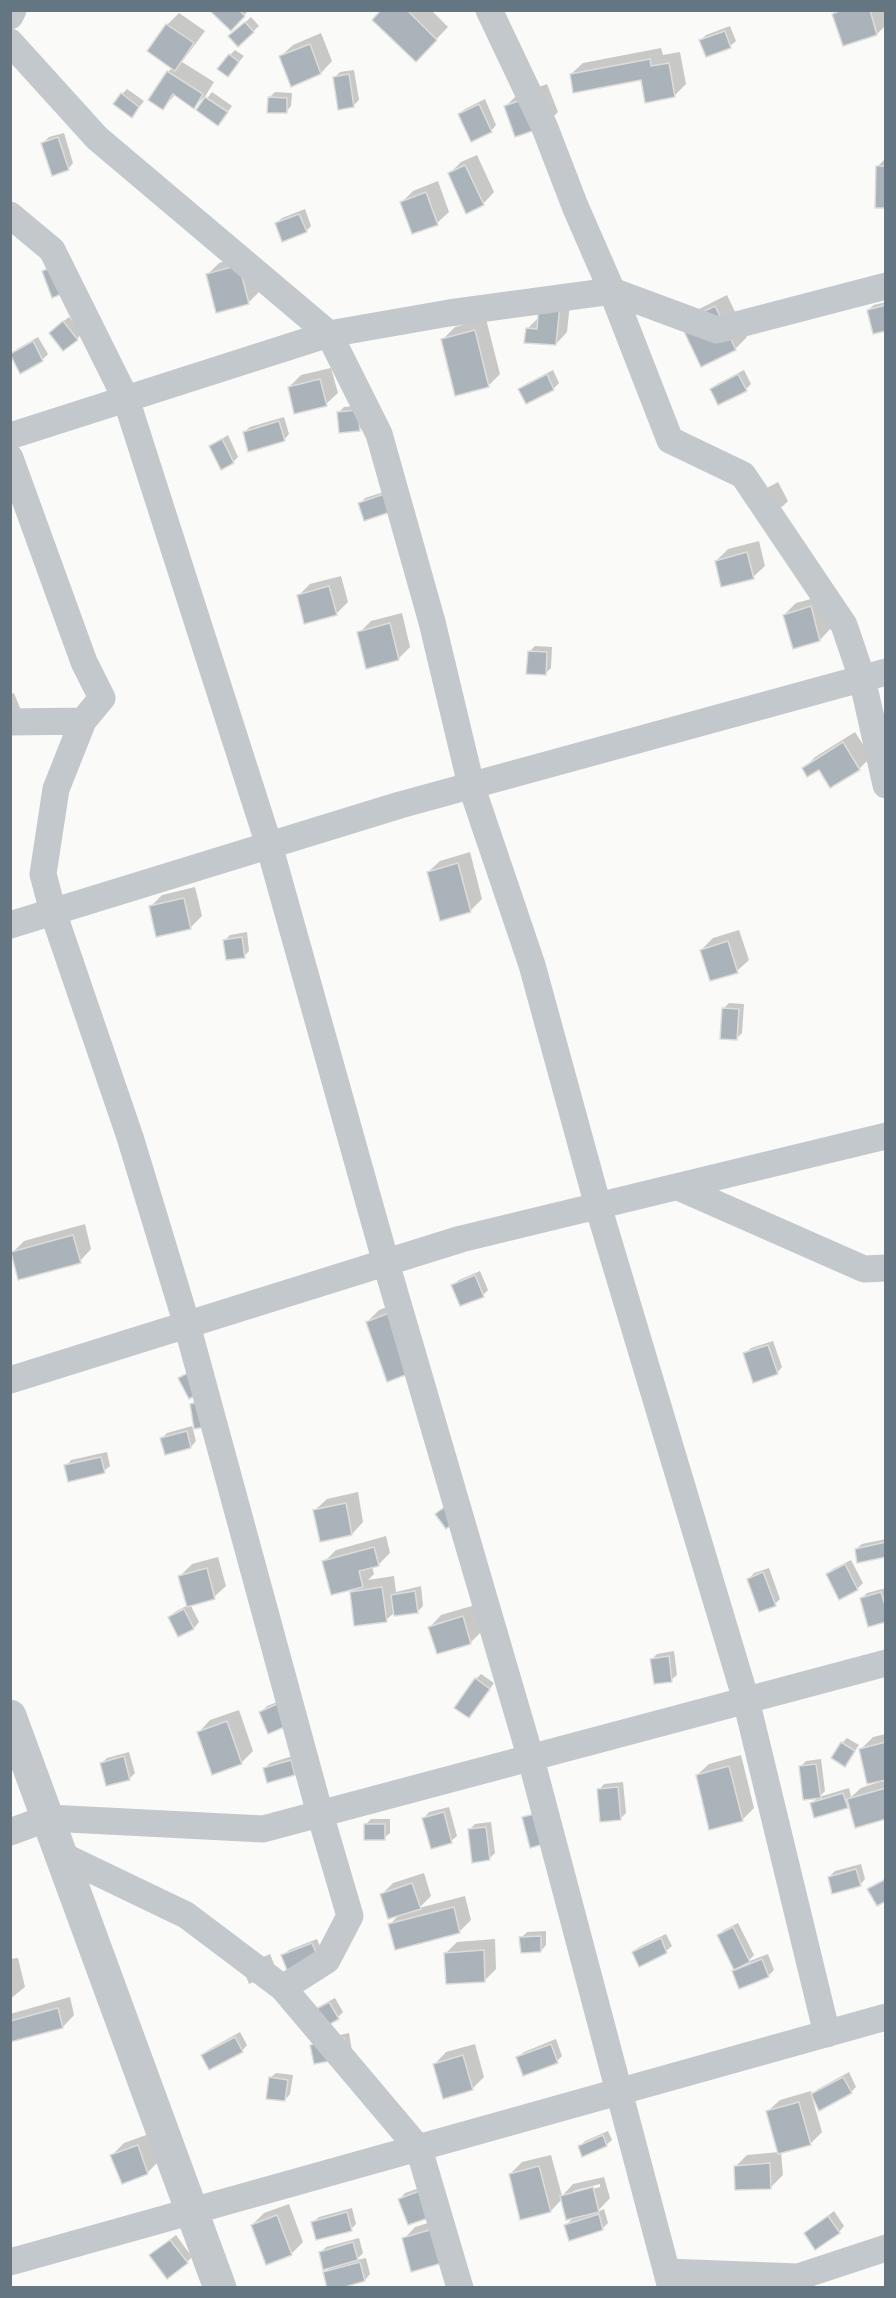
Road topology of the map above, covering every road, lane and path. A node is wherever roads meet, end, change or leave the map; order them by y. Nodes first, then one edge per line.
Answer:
1 (13, 10) edge
2 (489, 10) edge
3 (10, 16) edge
4 (10, 42) edge
5 (10, 215) edge
6 (885, 286) edge
7 (612, 291) junction
8 (329, 334) junction
9 (126, 399) junction
10 (10, 436) edge
11 (10, 458) edge
12 (874, 675) edge
13 (83, 721) junction
14 (10, 722) edge
15 (471, 785) junction
16 (885, 785) edge
17 (269, 845) junction
18 (53, 912) junction
19 (10, 925) edge
20 (885, 1136) edge
21 (678, 1187) junction
22 (598, 1206) junction
23 (386, 1263) junction
24 (885, 1268) edge
25 (187, 1325) junction
26 (10, 1380) edge
27 (885, 1663) edge
28 (746, 1700) junction
29 (10, 1716) edge
30 (531, 1759) junction
31 (320, 1814) junction
32 (48, 1818) junction
33 (10, 1832) edge
34 (61, 1855) junction
35 (283, 1988) junction
36 (885, 2017) edge
37 (827, 2034) junction
38 (619, 2093) junction
39 (419, 2148) junction
40 (192, 2212) junction
41 (885, 2248) edge
42 (10, 2262) edge
43 (669, 2280) edge
44 (220, 2288) edge
45 (460, 2288) edge

1 - 3 street
2 - 7 street
4 - 8 street
5 - 9 street
6 - 7 street
7 - 8 street
7 - 12 street
8 - 9 street
8 - 15 street
9 - 10 street
9 - 17 street
11 - 13 street
12 - 15 street
12 - 16 street
13 - 14 street
13 - 18 street
15 - 17 street
15 - 22 street
17 - 18 street
17 - 23 street
18 - 19 street
18 - 25 street
20 - 21 street
21 - 22 street
21 - 24 street
22 - 23 street
22 - 28 street
23 - 25 street
23 - 30 street
25 - 26 street
25 - 31 street
27 - 28 street
28 - 30 street
28 - 37 street
29 - 32 street
30 - 31 street
30 - 38 street
31 - 32 street
31 - 35 street
32 - 33 street
32 - 34 street
34 - 35 street
34 - 40 street
35 - 39 street
36 - 37 street
37 - 38 street
38 - 39 street
38 - 43 street
39 - 40 street
39 - 45 street
40 - 42 street
40 - 44 street
41 - 43 street

